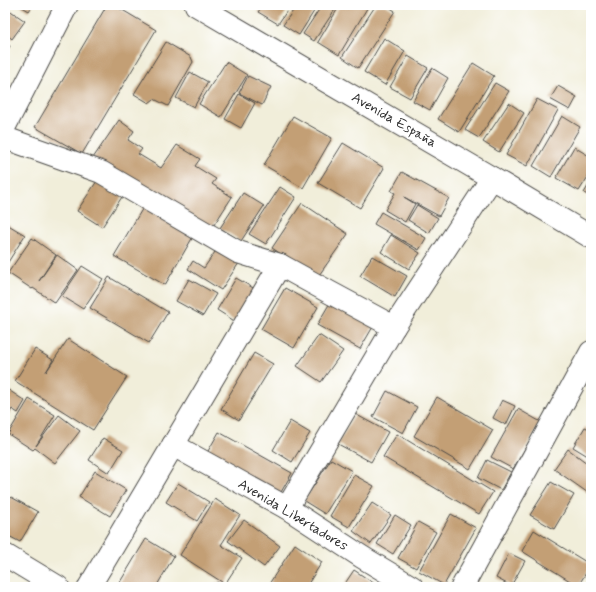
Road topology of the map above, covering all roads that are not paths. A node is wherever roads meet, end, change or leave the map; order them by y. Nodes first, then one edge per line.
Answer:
1 (66, 5) edge
2 (196, 5) edge
3 (5, 126) edge
4 (5, 138) edge
5 (492, 178) junction
6 (591, 237) edge
7 (280, 265) junction
8 (394, 326) junction
9 (591, 352) edge
10 (172, 445) junction
11 (287, 508) junction
12 (5, 555) edge
13 (58, 587) edge
14 (89, 587) edge
15 (412, 587) edge
16 (462, 587) edge

1 - 3 street
2 - 5 street, Avenida España
4 - 7 street
5 - 6 street, Avenida España
5 - 8 street
7 - 8 street
7 - 10 street
8 - 11 street
9 - 16 street
10 - 11 street, Avenida Libertadores
10 - 14 street
11 - 15 street, Avenida Libertadores
12 - 13 street

